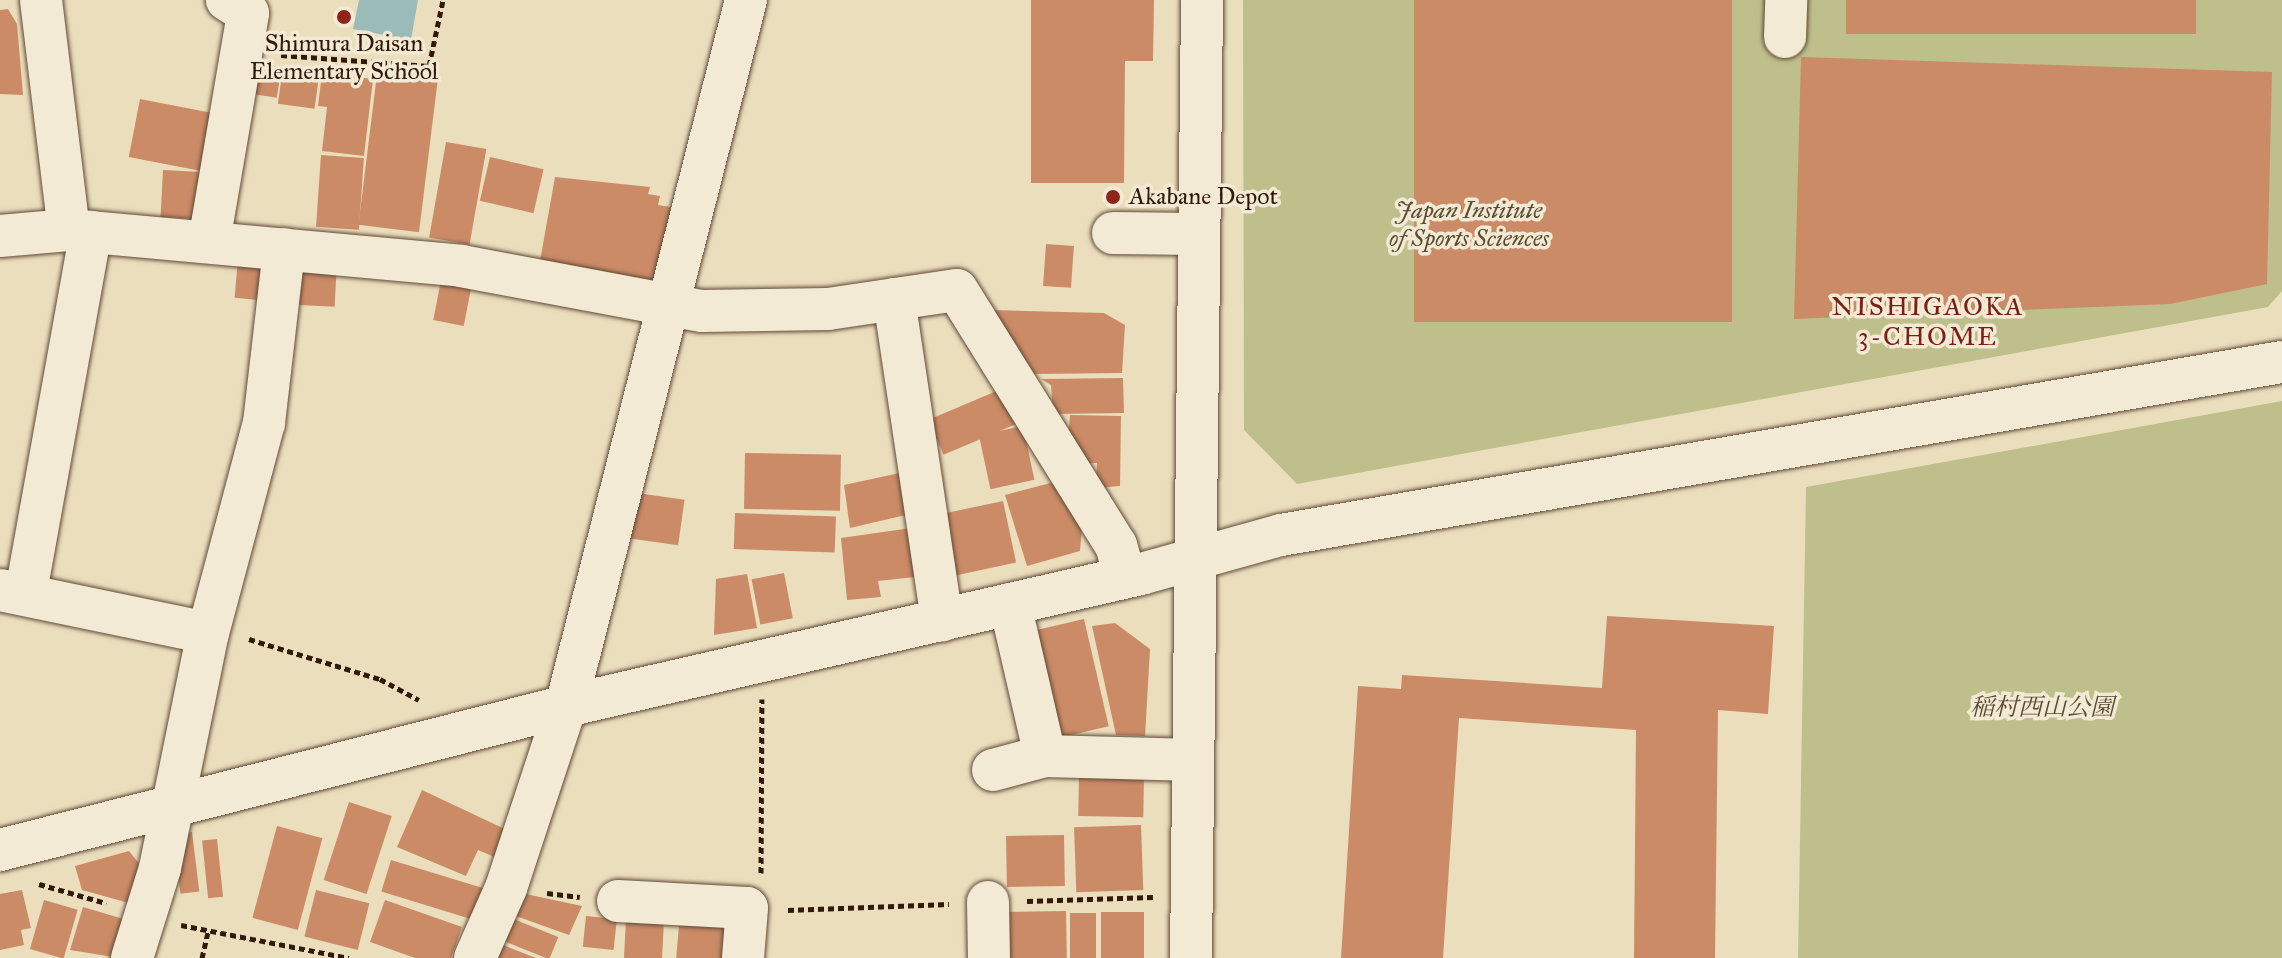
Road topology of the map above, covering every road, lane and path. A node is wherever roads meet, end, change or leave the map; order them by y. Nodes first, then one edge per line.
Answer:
1 (41, 0) edge
2 (227, 0) edge
3 (443, 0) edge
4 (746, 0) edge
5 (1202, 0) edge
6 (241, 46) junction
7 (80, 231) junction
8 (1113, 233) dead end
9 (1198, 234) junction
10 (0, 236) edge
11 (209, 242) junction
12 (284, 249) junction
13 (894, 299) junction
14 (669, 302) junction
15 (2282, 362) edge
16 (1199, 557) junction
17 (1125, 577) junction
18 (13, 591) edge
19 (1010, 604) junction
20 (942, 620) junction
21 (208, 633) junction
22 (762, 690) dead end
23 (566, 706) junction
24 (432, 707) dead end
25 (1045, 756) junction
26 (1193, 760) junction
27 (993, 770) dead end
28 (172, 805) junction
29 (0, 850) edge
30 (761, 878) dead end
31 (506, 888) junction
32 (618, 901) joint
33 (988, 902) dead end
34 (208, 932) dead end
35 (132, 958) edge
36 (202, 958) edge
37 (475, 958) edge
38 (743, 958) edge
39 (989, 958) edge
40 (1191, 958) edge

1 - 7 street
2 - 6 street
3 - 6 path
4 - 14 street
5 - 9 street
6 - 11 street
7 - 10 street
7 - 11 street
7 - 18 street
8 - 9 street
9 - 16 street
11 - 12 street
12 - 14 street
12 - 21 street
13 - 14 street
13 - 17 street
13 - 20 street
14 - 23 street
15 - 16 street
16 - 17 street
16 - 26 street
17 - 19 street
18 - 21 street
19 - 20 street
19 - 25 street
20 - 23 street
21 - 24 path
21 - 28 street
22 - 30 path
23 - 28 street
23 - 31 street
25 - 26 street
25 - 27 street
26 - 40 street
28 - 29 street
28 - 35 street
31 - 32 path
31 - 37 street
32 - 38 street
33 - 39 street
34 - 36 path

